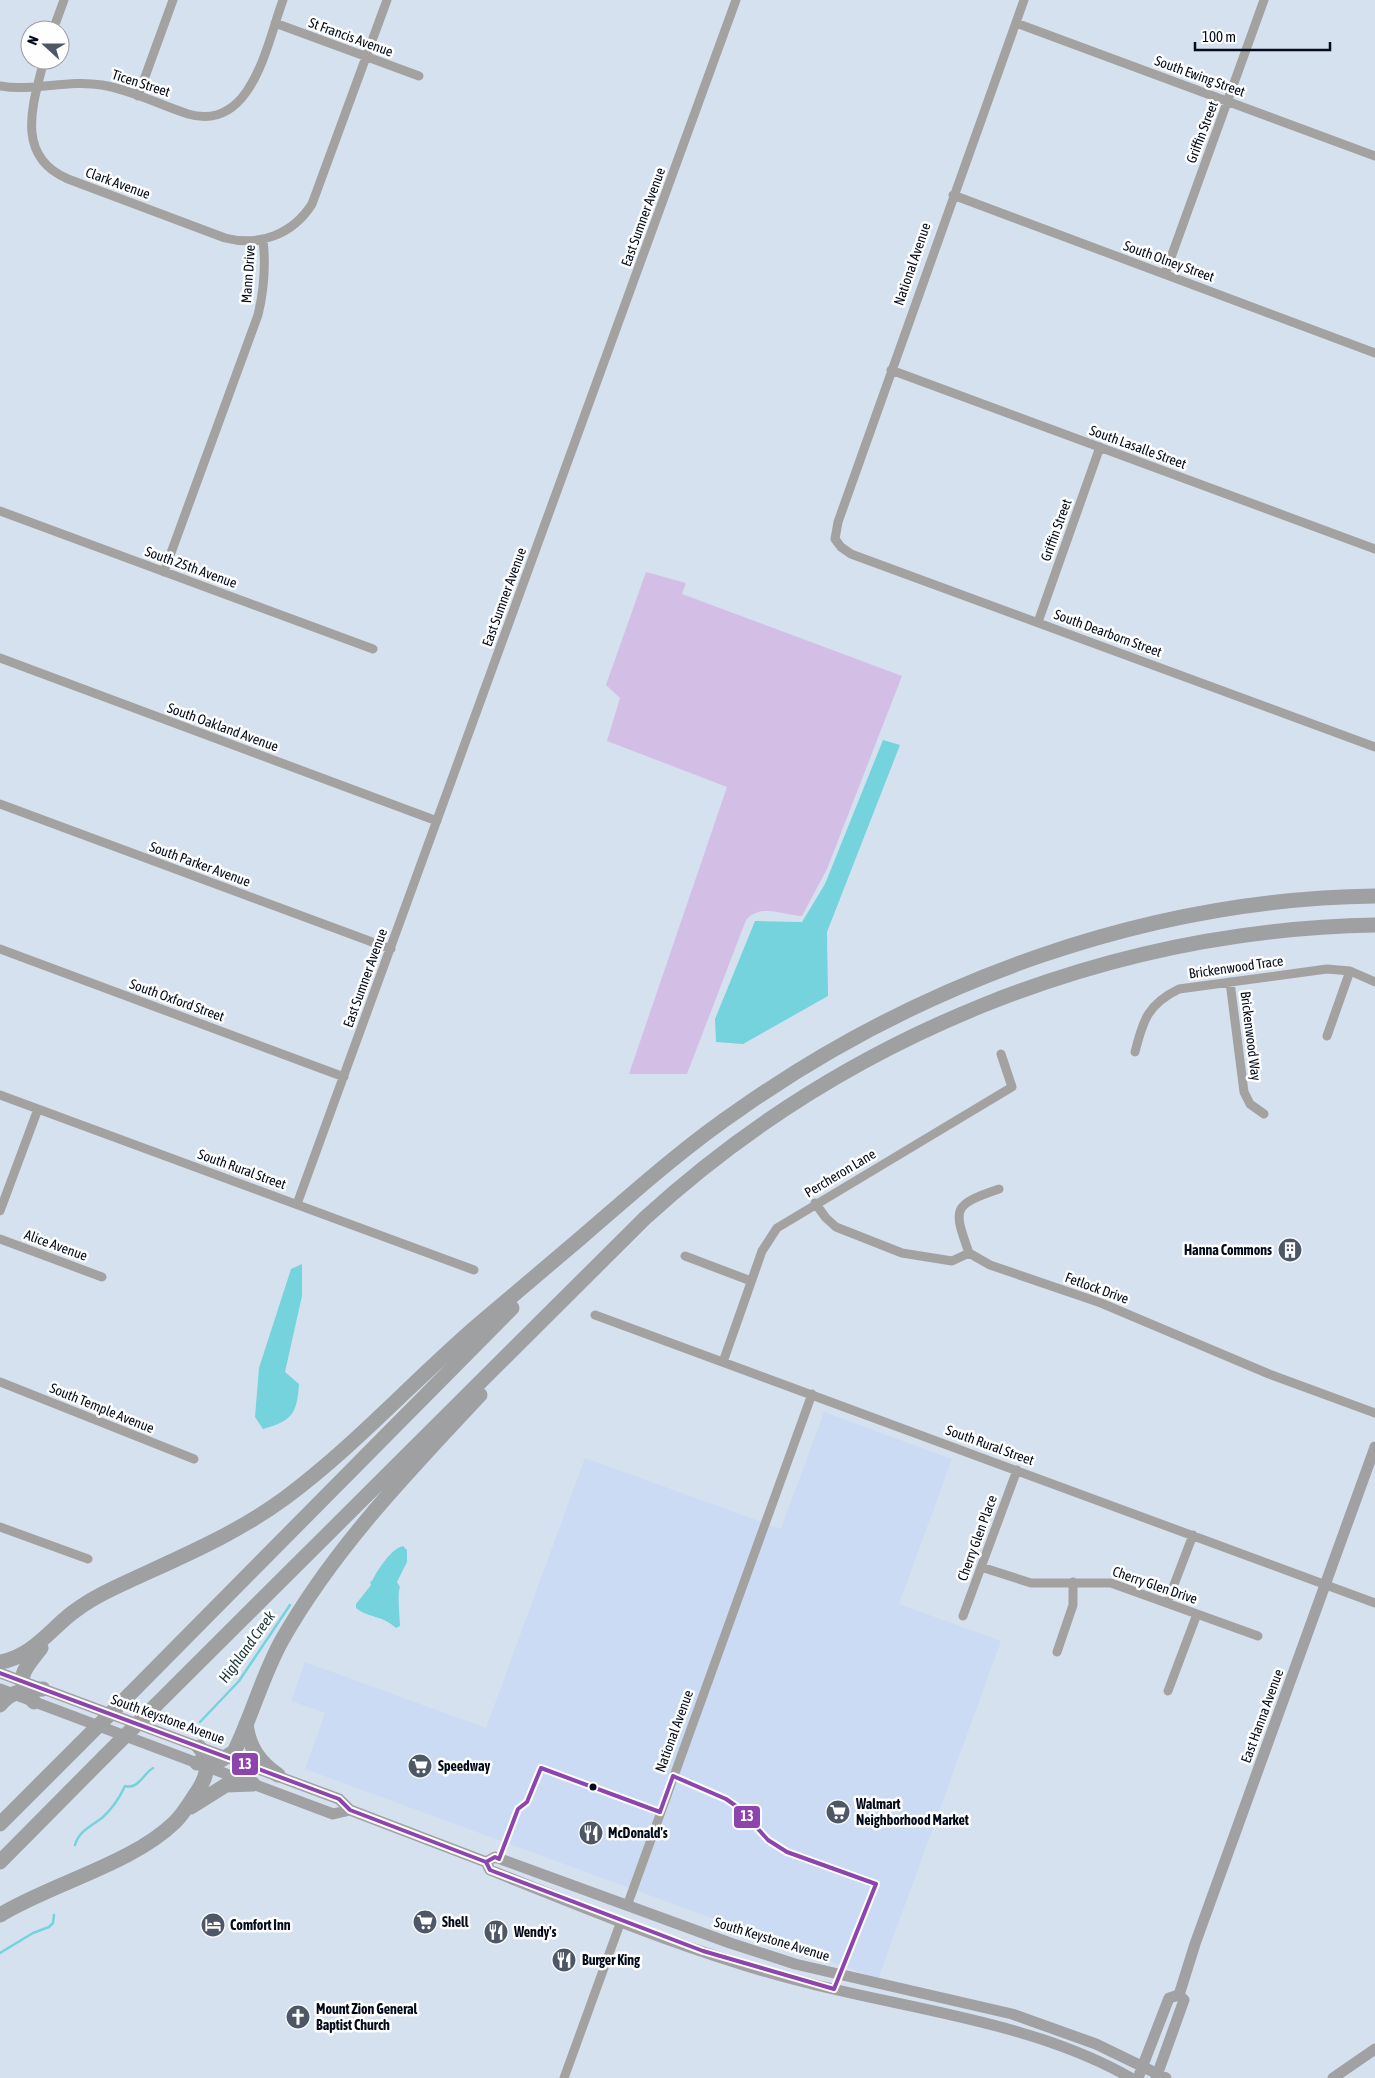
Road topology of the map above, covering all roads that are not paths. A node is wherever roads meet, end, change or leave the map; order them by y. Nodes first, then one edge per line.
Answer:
1 (64, 0) edge
2 (173, 0) edge
3 (283, 0) edge
4 (387, 0) edge
5 (736, 0) edge
6 (1024, 0) edge
7 (1264, 0) edge
8 (57, 20) edge
9 (274, 23) junction
10 (1016, 23) junction
11 (366, 57) junction
12 (42, 70) edge
13 (419, 76) dead end
14 (0, 86) edge
15 (38, 87) junction
16 (138, 96) junction
17 (1228, 101) junction
18 (1375, 156) edge
19 (953, 195) junction
20 (263, 240) junction
21 (1165, 274) junction
22 (1375, 353) edge
23 (891, 370) junction
24 (1100, 447) junction
25 (0, 511) edge
26 (835, 540) joint
27 (1375, 549) edge
28 (164, 572) junction
29 (1038, 622) junction
30 (373, 649) dead end
31 (0, 658) edge
32 (1375, 747) edge
33 (0, 804) edge
34 (436, 821) junction
35 (1375, 896) edge
36 (1375, 925) edge
37 (0, 949) edge
38 (390, 949) junction
39 (1350, 971) junction
40 (1230, 982) junction
41 (1375, 982) edge
42 (1327, 1036) dead end
43 (1135, 1052) dead end
44 (1001, 1054) dead end
45 (344, 1076) junction
46 (0, 1095) edge
47 (38, 1109) junction
48 (1264, 1114) dead end
49 (999, 1190) dead end
50 (815, 1203) junction
51 (298, 1204) junction
52 (0, 1211) edge
53 (581, 1238) junction
54 (0, 1239) edge
55 (969, 1254) junction
56 (685, 1256) dead end
57 (600, 1262) junction
58 (474, 1270) dead end
59 (102, 1277) dead end
60 (751, 1281) junction
61 (595, 1315) dead end
62 (724, 1362) junction
63 (0, 1382) edge
64 (812, 1394) junction
65 (1375, 1413) edge
66 (1375, 1447) edge
67 (194, 1460) dead end
68 (1017, 1470) junction
69 (0, 1527) edge
70 (1193, 1535) junction
71 (88, 1559) dead end
72 (981, 1567) junction
73 (1073, 1582) junction
74 (1325, 1585) junction
75 (1168, 1603) junction
76 (1375, 1603) edge
77 (1197, 1614) junction
78 (963, 1616) dead end
79 (49, 1634) junction
80 (1258, 1636) dead end
81 (1057, 1652) dead end
82 (0, 1662) edge
83 (0, 1672) edge
84 (15, 1689) edge
85 (43, 1689) joint
86 (1168, 1691) dead end
87 (34, 1702) joint
88 (0, 1705) edge
89 (246, 1723) junction
90 (199, 1747) junction
91 (227, 1757) junction
92 (203, 1764) junction
93 (278, 1775) junction
94 (253, 1784) junction
95 (350, 1810) junction
96 (184, 1812) junction
97 (0, 1824) edge
98 (0, 1862) edge
99 (486, 1862) junction
100 (627, 1906) junction
101 (0, 1915) edge
102 (622, 1921) junction
103 (889, 1985) junction
104 (1179, 1995) junction
105 (886, 2001) junction
106 (1375, 2049) edge
107 (1143, 2066) junction
108 (1160, 2076) edge
109 (564, 2078) edge
110 (1130, 2078) edge
111 (1138, 2078) edge
112 (1333, 2078) edge

1 - 8 street
2 - 16 street
3 - 9 street
4 - 11 street, Mann Drive
5 - 34 street, East Sumner Avenue
6 - 10 street, National Avenue
7 - 17 street, Griffin Street
9 - 11 street, St Francis Avenue
9 - 16 street, Ticen Street
10 - 17 street, South Ewing Street
10 - 19 street, National Avenue
11 - 13 street, St Francis Avenue
11 - 20 street, Mann Drive
12 - 15 street, Clark Avenue
14 - 15 street, Ticen Street
15 - 16 street, Ticen Street
15 - 20 street, Clark Avenue
17 - 18 street, South Ewing Street
17 - 21 street, Griffin Street
19 - 21 street, South Olney Street
19 - 23 street, National Avenue
20 - 28 street, Mann Drive
21 - 22 street, South Olney Street
23 - 24 street, South Lasalle Street
23 - 26 street, National Avenue
24 - 27 street, South Lasalle Street
24 - 29 street, Griffin Street
25 - 28 street, South 25th Avenue
26 - 29 street, South Dearborn Street
28 - 30 street, South 25th Avenue
29 - 32 street, South Dearborn Street
31 - 34 street, South Oakland Avenue
33 - 38 street, South Parker Avenue
34 - 38 street, East Sumner Avenue
35 - 53 highway
36 - 57 highway
37 - 45 street, South Oxford Street
38 - 45 street, East Sumner Avenue
39 - 40 street, Brickenwood Trace
39 - 41 street, Brickenwood Trace
39 - 42 street
40 - 43 street, Brickenwood Trace
40 - 48 street, Brickenwood Way
44 - 50 street, Percheron Lane
45 - 51 street, East Sumner Avenue
46 - 47 street, South Rural Street
47 - 51 street, South Rural Street
47 - 52 street
49 - 55 street
50 - 55 street
50 - 60 street, Percheron Lane
51 - 58 street, South Rural Street
53 - 79 highway
53 - 97 highway, bridge
54 - 59 street, Alice Avenue
55 - 65 street, Fetlock Drive
56 - 60 street
57 - 89 highway
57 - 98 highway, bridge
60 - 62 street, Percheron Lane
61 - 62 street, South Rural Street
62 - 64 street, South Rural Street
63 - 67 street, South Temple Avenue
64 - 68 street, South Rural Street
64 - 100 street, National Avenue
66 - 74 main road, East Hanna Avenue
68 - 70 street, South Rural Street
68 - 72 street, Cherry Glen Place
69 - 71 street
70 - 74 street, South Rural Street
70 - 75 street
72 - 73 street, Cherry Glen Drive
72 - 78 street, Cherry Glen Place
73 - 75 street, Cherry Glen Drive
73 - 81 street
74 - 76 street, South Rural Street
74 - 104 main road, East Hanna Avenue
75 - 77 street, Cherry Glen Drive
77 - 80 street, Cherry Glen Drive
77 - 86 street
79 - 82 highway
79 - 84 highway
83 - 84 main road
84 - 85 highway
84 - 87 highway
84 - 88 highway
85 - 90 main road, South Keystone Avenue
87 - 92 main road, South Keystone Avenue
89 - 91 highway
89 - 93 highway
90 - 91 main road, South Keystone Avenue
90 - 92 highway
91 - 92 highway
91 - 93 main road, South Keystone Avenue
92 - 94 main road, South Keystone Avenue
92 - 96 highway
93 - 95 main road, South Keystone Avenue
94 - 95 main road, South Keystone Avenue
94 - 96 highway
95 - 99 main road, South Keystone Avenue
96 - 101 highway
99 - 100 main road, South Keystone Avenue
99 - 102 main road, South Keystone Avenue
100 - 102 main road, National Avenue
100 - 103 main road, South Keystone Avenue
102 - 105 main road, South Keystone Avenue
102 - 109 street, National Avenue
103 - 105 main road
103 - 107 main road, South Keystone Avenue
104 - 107 main road, East Hanna Avenue
104 - 108 main road, East Hanna Avenue
105 - 110 main road, South Keystone Avenue
106 - 112 main road
107 - 108 main road, South Keystone Avenue
107 - 111 main road, East Hanna Avenue

